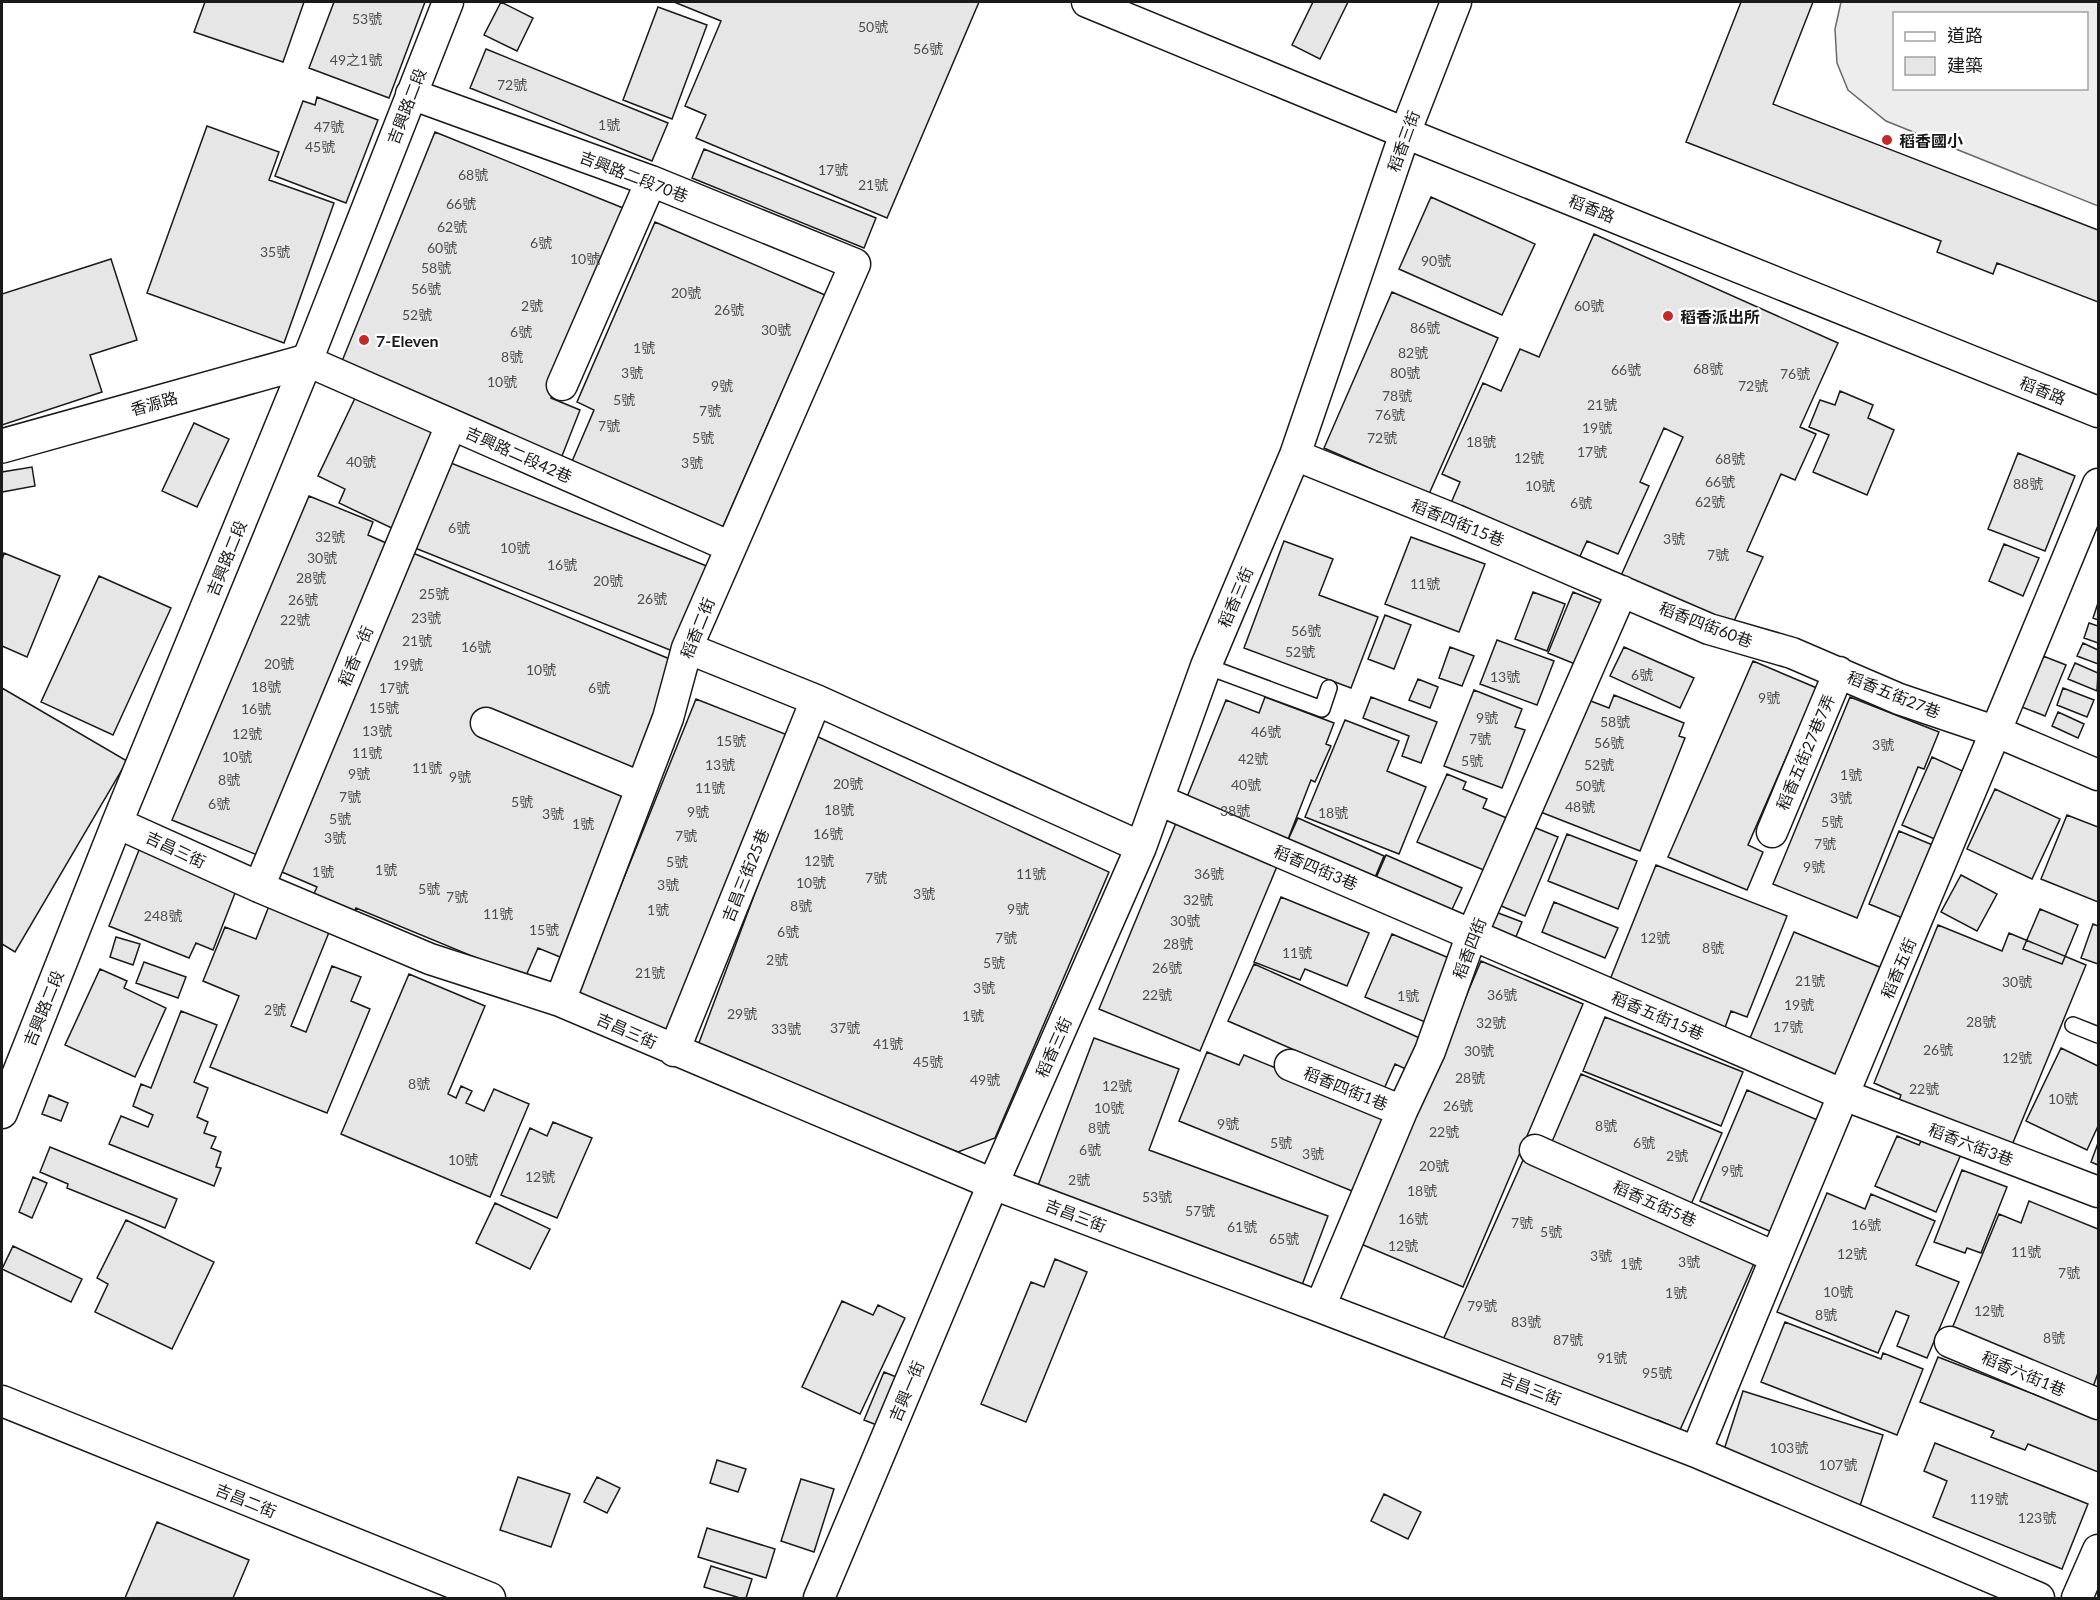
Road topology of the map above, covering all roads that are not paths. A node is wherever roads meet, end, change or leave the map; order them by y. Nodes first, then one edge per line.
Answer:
1 (448, 2) edge
2 (1088, 2) edge
3 (1456, 2) edge
4 (411, 94) junction
5 (1405, 133) junction
6 (651, 181) junction
7 (855, 264) joint
8 (308, 361) junction
9 (562, 385) dead end
10 (2098, 412) edge
11 (451, 425) junction
12 (2, 446) edge
13 (1295, 455) junction
14 (2098, 484) edge
15 (730, 547) junction
16 (1622, 591) junction
17 (687, 648) junction
18 (1792, 653) joint
19 (1206, 666) junction
20 (1839, 672) junction
21 (1329, 688) dead end
22 (816, 700) junction
23 (486, 723) dead end
24 (1997, 732) junction
25 (2098, 775) edge
26 (640, 787) junction
27 (1159, 800) junction
28 (117, 823) junction
29 (1772, 832) dead end
30 (1141, 847) junction
31 (259, 887) junction
32 (1473, 934) junction
33 (560, 1000) junction
34 (2073, 1025) dead end
35 (2098, 1035) edge
36 (674, 1051) junction
37 (1290, 1065) dead end
38 (1844, 1095) junction
39 (1402, 1111) junction
40 (2, 1113) edge
41 (1535, 1150) dead end
42 (993, 1184) junction
43 (2098, 1192) edge
44 (1775, 1257) junction
45 (1320, 1307) junction
46 (1950, 1342) dead end
47 (2, 1401) edge
48 (2098, 1404) edge
49 (1696, 1452) junction
50 (2098, 1550) edge
51 (490, 1599) edge
52 (819, 1599) edge
53 (2039, 1599) edge
54 (2077, 1599) edge

1 - 4 street, 吉興路二段
2 - 5 street, 稻香路
3 - 5 street, 稻香三街
4 - 6 street, 吉興路二段70巷
4 - 8 street, 吉興路二段
5 - 10 street, 稻香路
5 - 13 street, 稻香三街
6 - 7 street, 吉興路二段70巷
6 - 9 street
7 - 15 street, 稻香二街
8 - 11 street, 吉興路二段42巷
8 - 12 street, 香源路
8 - 28 street, 吉興路二段
11 - 15 street, 吉興路二段42巷
11 - 31 street, 稻香一街
13 - 16 street, 稻香四街15巷
13 - 19 street, 稻香三街
14 - 24 street, 稻香五街
15 - 17 street, 稻香二街
16 - 18 street, 稻香四街60巷
16 - 32 street, 稻香四街
17 - 22 street
17 - 26 street, 稻香二街
18 - 20 street, 稻香五街27巷
19 - 21 lane
19 - 27 street, 稻香三街
20 - 24 street, 稻香五街27巷
20 - 29 street, 稻香五街27巷7弄
22 - 30 street
22 - 36 street, 吉昌三街25巷
23 - 26 street
24 - 25 street, 稻香五街27巷
24 - 38 street, 稻香五街
26 - 33 street, 稻香二街
27 - 30 street, 稻香三街
27 - 32 street, 稻香四街3巷
28 - 31 street, 吉昌三街
28 - 40 street, 吉興路二段
30 - 42 street, 稻香三街
31 - 33 street, 吉昌三街
32 - 38 street, 稻香五街15巷
32 - 39 street, 稻香四街
33 - 36 street, 吉昌三街
34 - 35 lane
36 - 42 street, 吉昌三街
37 - 39 street, 稻香四街1巷
38 - 43 street, 稻香六街3巷
38 - 44 street, 稻香五街
39 - 45 street, 稻香四街
41 - 44 street, 稻香五街5巷
42 - 45 street, 吉昌三街
42 - 52 street, 吉興一街
44 - 49 street, 稻香五街
45 - 49 street, 吉昌三街
46 - 48 street, 稻香六街1巷
47 - 51 street, 吉昌二街
49 - 53 street, 吉昌三街
50 - 54 street

